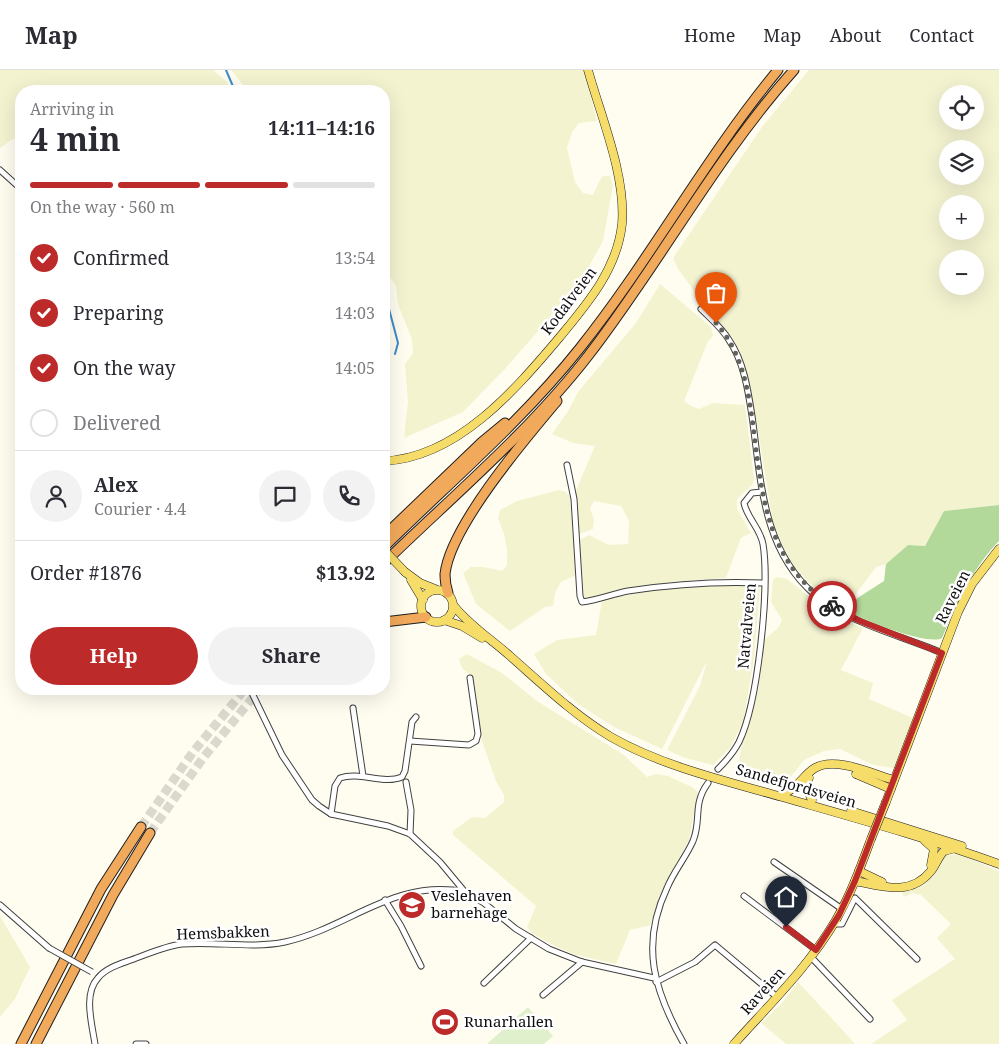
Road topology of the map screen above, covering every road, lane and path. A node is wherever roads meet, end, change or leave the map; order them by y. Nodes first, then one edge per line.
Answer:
1 (588, 70) edge
2 (778, 70) edge
3 (794, 70) edge
4 (0, 170) edge
5 (15, 184) edge
6 (701, 309) dead end
7 (586, 358) junction
8 (555, 378) junction
9 (390, 460) edge
10 (567, 465) dead end
11 (762, 492) junction
12 (390, 530) edge
13 (390, 542) edge
14 (999, 549) edge
15 (390, 555) edge
16 (390, 557) edge
17 (405, 572) junction
18 (764, 583) junction
19 (437, 590) junction
20 (448, 593) junction
21 (422, 600) junction
22 (454, 606) junction
23 (426, 617) junction
24 (444, 620) junction
25 (390, 621) edge
26 (942, 653) junction
27 (522, 667) junction
28 (470, 678) dead end
29 (253, 695) edge
30 (353, 708) dead end
31 (416, 717) dead end
32 (410, 741) junction
33 (718, 769) dead end
34 (699, 772) junction
35 (364, 776) junction
36 (894, 780) junction
37 (406, 782) dead end
38 (708, 783) dead end
39 (891, 789) junction
40 (785, 793) junction
41 (812, 800) junction
42 (332, 814) junction
43 (141, 827) tunnel mouth
44 (150, 833) tunnel mouth
45 (410, 834) junction
46 (919, 836) junction
47 (959, 850) junction
48 (999, 860) edge
49 (774, 862) dead end
50 (999, 864) edge
51 (859, 871) junction
52 (855, 881) junction
53 (465, 892) junction
54 (744, 896) dead end
55 (385, 900) junction
56 (0, 905) edge
57 (842, 909) junction
58 (833, 924) junction
59 (531, 938) junction
60 (814, 953) junction
61 (917, 959) dead end
62 (582, 962) junction
63 (421, 966) dead end
64 (99, 976) junction
65 (655, 980) junction
66 (484, 983) dead end
67 (542, 995) dead end
68 (777, 997) junction
69 (870, 1019) dead end
70 (21, 1044) edge
71 (36, 1044) edge
72 (95, 1044) edge
73 (136, 1044) edge
74 (146, 1044) edge
75 (684, 1044) edge
76 (734, 1044) edge

1 - 9 main road, Kodalveien
2 - 8 highway
3 - 7 highway
4 - 5 street
6 - 11 street
7 - 16 highway
7 - 20 highway
8 - 12 highway
8 - 13 highway
10 - 18 street
11 - 18 street, Natvalveien
11 - 26 street
14 - 26 main road, Raveien
15 - 17 main road, bridge
17 - 19 main road
17 - 21 main road
18 - 33 street, Natvalveien
19 - 20 main road
19 - 21 main road
20 - 22 main road
21 - 23 main road
22 - 24 main road
22 - 27 main road, Sandefjordsveien
23 - 24 main road
23 - 25 highway
24 - 27 main road, Sandefjordsveien
26 - 36 main road, Raveien
27 - 34 main road, Sandefjordsveien
28 - 32 street
29 - 42 street
30 - 35 street
31 - 32 street
32 - 35 street
34 - 40 main road, Sandefjordsveien
34 - 46 main road, Sandefjordsveien
35 - 42 street
36 - 39 main road, Raveien
36 - 40 main road
37 - 45 street
38 - 65 street
39 - 41 main road
39 - 51 main road, Raveien, bridge
40 - 41 main road, Sandefjordsveien
41 - 48 main road, Sandefjordsveien
42 - 45 street
43 - 70 highway
44 - 71 highway
45 - 53 street
46 - 47 main road, Sandefjordsveien
46 - 51 main road
47 - 50 main road, Sandefjordsveien
47 - 52 main road
49 - 57 street
51 - 52 main road, Raveien
52 - 57 main road, Raveien
53 - 55 street, Hemsbakken
53 - 59 street
54 - 60 street
55 - 63 street
55 - 64 street, Hemsbakken
56 - 64 street, bridge
57 - 58 main road, Raveien
58 - 60 main road, Raveien
58 - 61 street, Raveien
59 - 62 street
59 - 66 street
60 - 68 main road, Raveien
60 - 69 street
62 - 65 street
62 - 67 street
64 - 72 street
65 - 68 street
65 - 75 street
68 - 76 main road, Raveien
73 - 74 street

